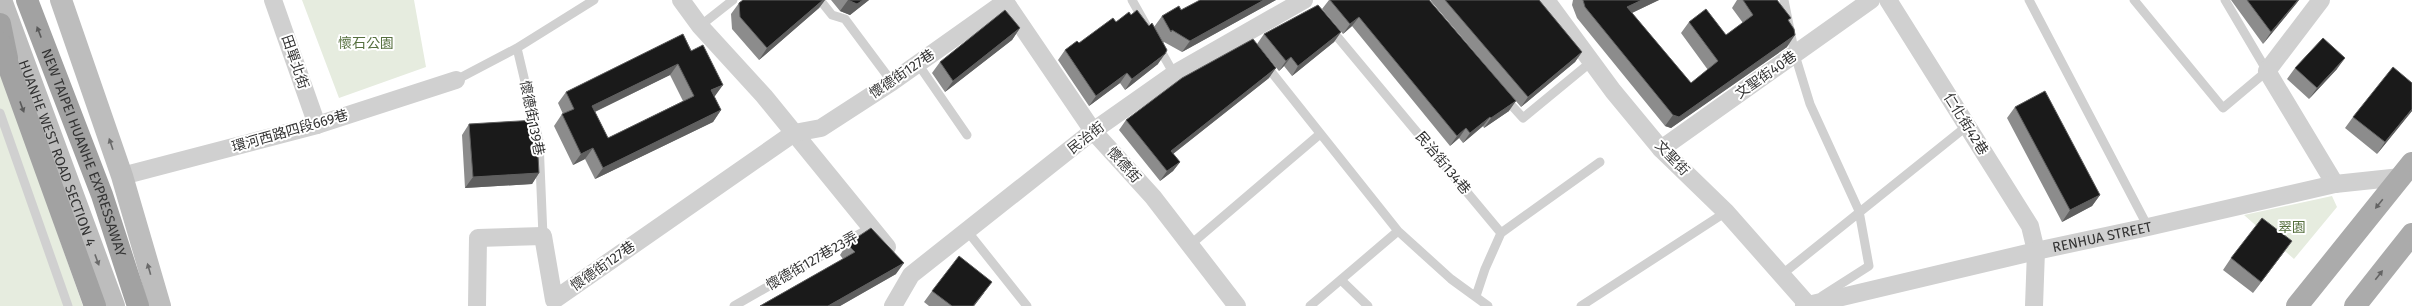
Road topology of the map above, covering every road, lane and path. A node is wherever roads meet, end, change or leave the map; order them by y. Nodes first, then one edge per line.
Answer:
1 (1, 0) edge
2 (27, 0) edge
3 (60, 0) edge
4 (273, 0) edge
5 (594, 0) edge
6 (682, 0) edge
7 (733, 0) edge
8 (820, 0) edge
9 (1132, 0) edge
10 (1546, 0) edge
11 (1784, 0) edge
12 (1871, 0) edge
13 (1888, 0) edge
14 (2029, 0) edge
15 (2134, 0) edge
16 (2225, 0) edge
17 (2321, 0) edge
18 (1004, 1) edge
19 (1308, 2) edge
20 (1323, 18) edge
21 (0, 24) edge
22 (700, 26) junction
23 (0, 43) edge
24 (517, 48) junction
25 (1795, 55) junction
26 (1262, 59) edge
27 (1591, 62) junction
28 (918, 64) junction
29 (2267, 70) junction
30 (1174, 74) junction
31 (12, 77) junction
32 (456, 80) joint
33 (892, 82) junction
34 (1498, 88) edge
35 (0, 113) edge
36 (316, 124) junction
37 (1967, 126) junction
38 (1093, 131) junction
39 (794, 132) junction
40 (1320, 134) junction
41 (967, 135) dead end
42 (1661, 149) junction
43 (1600, 162) dead end
44 (2407, 170) edge
45 (122, 176) junction
46 (2335, 184) junction
47 (1859, 211) junction
48 (1726, 212) junction
49 (2148, 227) junction
50 (870, 228) junction
51 (1398, 231) junction
52 (968, 232) junction
53 (1501, 233) junction
54 (2412, 234) edge
55 (543, 236) junction
56 (1190, 245) junction
57 (2036, 251) junction
58 (902, 265) junction
59 (1780, 276) junction
60 (1342, 280) junction
61 (1476, 296) junction
62 (553, 303) edge
63 (68, 306) edge
64 (95, 306) edge
65 (114, 306) edge
66 (138, 306) edge
67 (160, 306) edge
68 (477, 306) edge
69 (734, 306) edge
70 (893, 306) edge
71 (1027, 306) edge
72 (1237, 306) edge
73 (1310, 306) edge
74 (1368, 306) edge
75 (1488, 306) edge
76 (1581, 306) edge
77 (1807, 306) edge
78 (2034, 306) edge
79 (2297, 306) edge
80 (2355, 306) edge

1 -> 65 main road, HUANHE WEST ROAD SECTION 4
66 -> 2 highway, NEW TAIPEI HUANHE EXPRESSAWAY
45 -> 3 main road
4 - 36 street, 田單北街
5 - 24 lane
6 - 22 street
7 - 22 lane
8 - 33 lane
9 - 30 lane
10 - 27 street, 文聖街
11 - 25 lane
12 - 25 street, 文聖街40巷
13 - 37 street, 仁化街42巷
14 - 49 lane
15 - 29 lane
16 - 29 lane
17 - 29 street
18 - 28 street, 懷德街127巷
18 - 38 street, 懷德街
19 - 30 street, 民治街
20 - 53 lane, 民治街134巷
21 - 31 highway
22 - 39 street
23 - 31 highway
24 - 32 lane
24 - 55 lane, 懷德街139巷
25 - 42 street, 文聖街40巷
25 - 47 lane
26 - 40 lane
27 - 34 lane
27 - 42 street, 文聖街
28 - 33 street, 懷德街127巷
28 - 41 lane
29 - 46 street
30 - 38 street, 民治街
31 -> 64 highway
32 - 36 street, 環河西路四段669巷
33 - 39 street, 懷德街127巷
35 - 63 lane
36 - 45 street, 環河西路四段669巷
37 - 47 lane
37 - 57 street, 仁化街42巷
38 - 52 street, 民治街
38 - 56 street, 懷德街
39 - 50 street, 懷德街127巷23弄
39 - 62 street, 懷德街127巷
40 - 51 lane
40 - 56 lane
42 - 48 street, 文聖街
43 - 53 lane
44 - 46 street, RENHUA STREET
44 -> 79 main road
67 -> 45 main road
46 - 49 street, RENHUA STREET
47 - 59 lane
47 - 77 lane
48 - 59 street, 文聖街
48 - 76 lane
49 - 57 street, RENHUA STREET
50 - 58 street, 懷德街127巷23弄
50 - 69 lane, 懷德街127巷23弄
51 - 60 lane
51 - 61 lane
52 - 58 street, 民治街
52 - 71 lane
53 - 61 lane
80 -> 54 main road
55 - 62 street, 懷德街127巷
55 - 68 street
56 - 72 street, 懷德街
57 - 77 street, RENHUA STREET
57 - 78 street, 仁化街42巷
58 - 70 street, 民治街
59 - 77 street, 文聖街
60 - 73 lane
60 - 74 lane
61 - 75 lane

